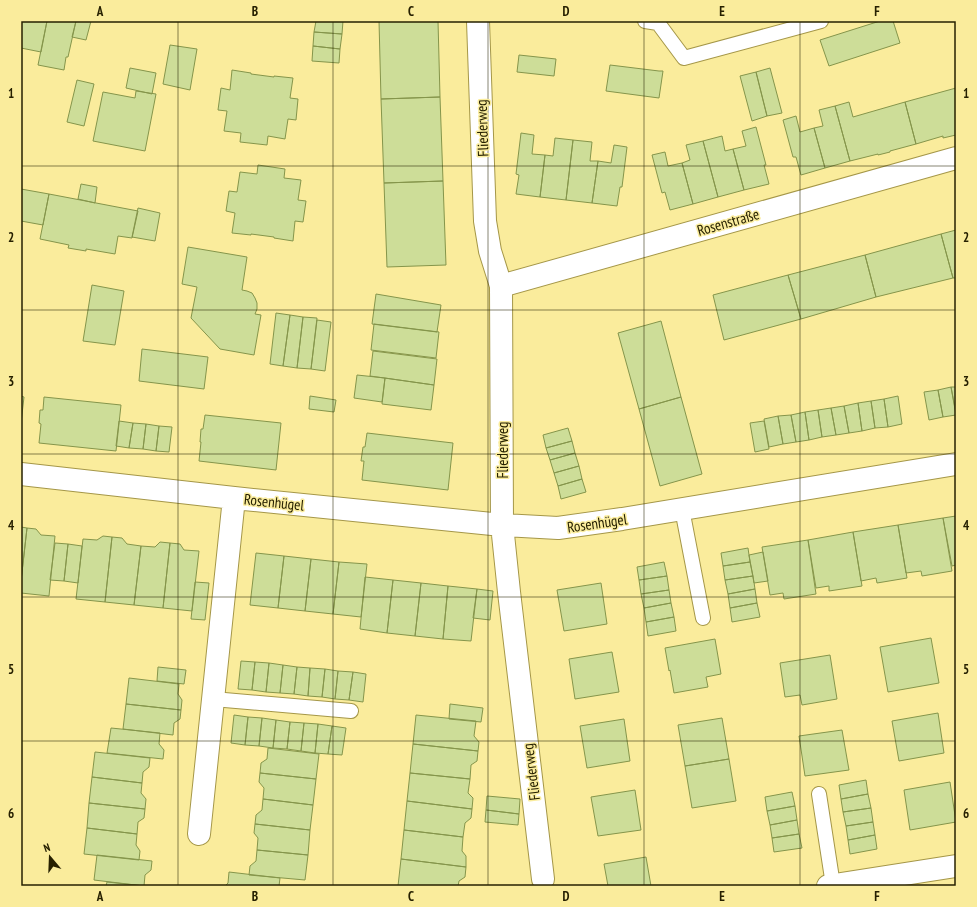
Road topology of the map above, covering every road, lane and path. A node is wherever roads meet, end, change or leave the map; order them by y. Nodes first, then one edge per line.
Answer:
1 (478, 21) edge
2 (645, 21) edge
3 (821, 21) edge
4 (956, 158) edge
5 (501, 286) junction
6 (956, 464) edge
7 (21, 474) edge
8 (234, 498) junction
9 (682, 509) junction
10 (502, 525) junction
11 (703, 618) dead end
12 (213, 699) junction
13 (351, 711) dead end
14 (819, 794) dead end
15 (199, 834) dead end
16 (956, 866) edge
17 (543, 879) dead end
18 (830, 886) edge

1 - 5 street, Fliederweg
2 - 3 lane
4 - 5 street, Rosenstraße
5 - 10 street, Fliederweg
6 - 9 street, Rosenhügel
7 - 8 street, Rosenhügel
8 - 10 street, Rosenhügel
8 - 12 street, Rosenhügel
9 - 10 street, Rosenhügel
9 - 11 lane
10 - 17 street, Fliederweg
12 - 13 lane
12 - 15 street, Rosenhügel
14 - 18 lane
16 - 18 street

